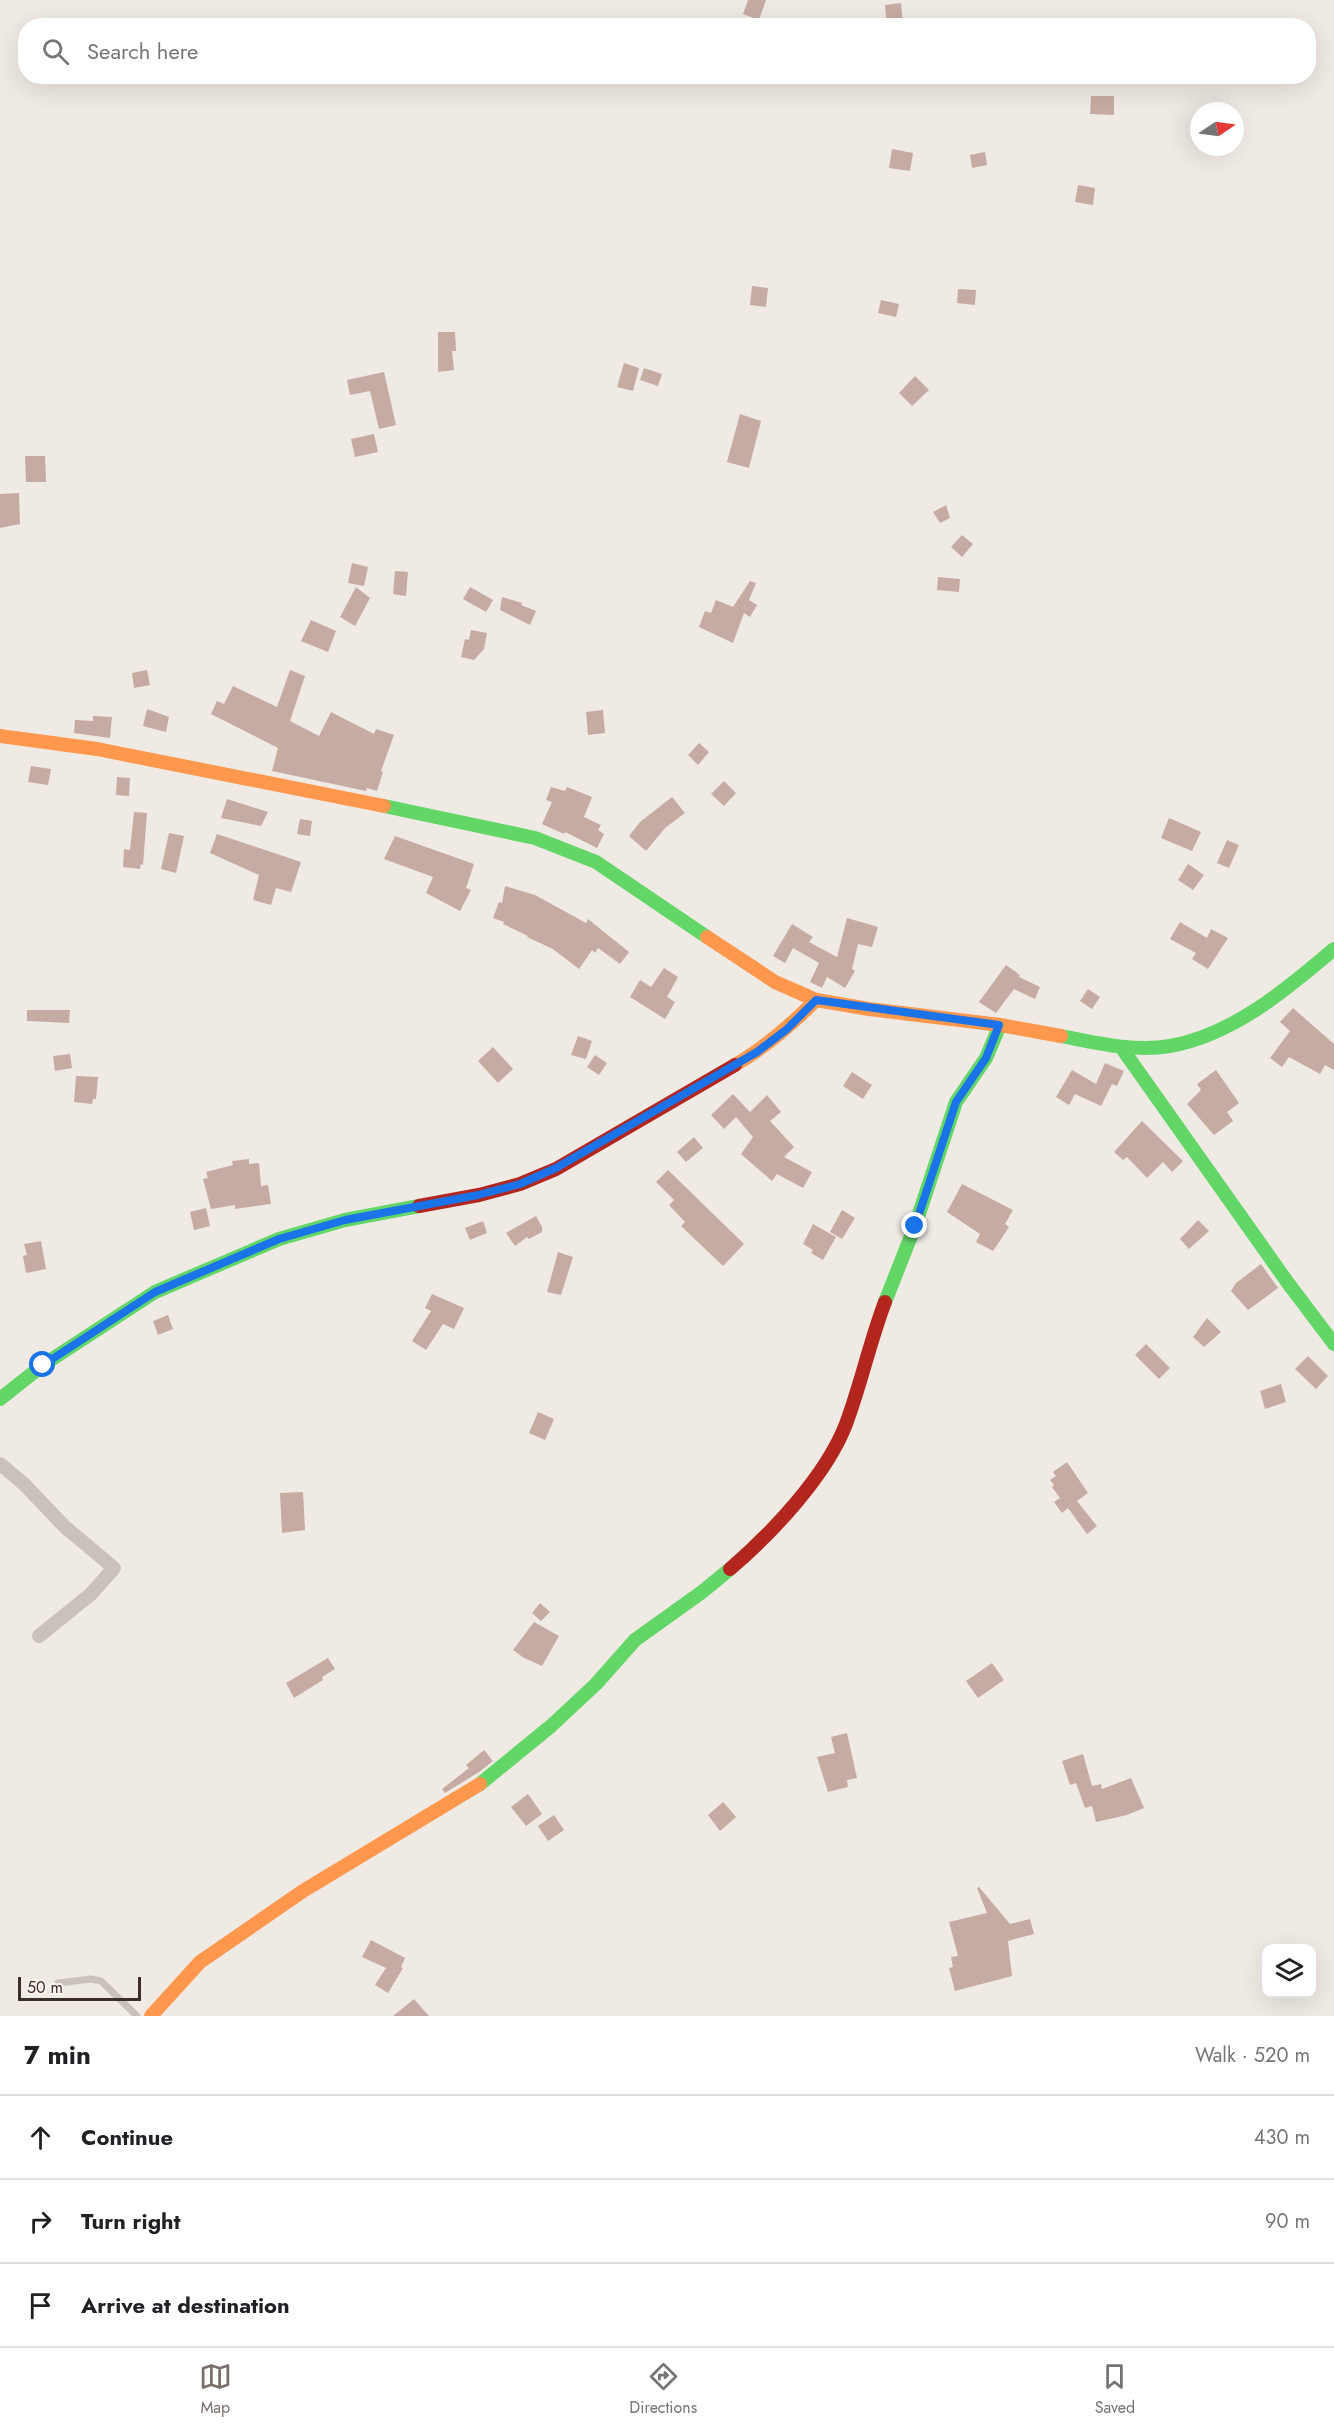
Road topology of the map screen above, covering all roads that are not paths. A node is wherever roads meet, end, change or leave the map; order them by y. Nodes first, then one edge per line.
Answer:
1 (0, 736) edge
2 (1334, 949) edge
3 (816, 1000) junction
4 (999, 1025) junction
5 (1121, 1047) junction
6 (1334, 1344) edge
7 (0, 1399) edge
8 (0, 1464) edge
9 (39, 1636) dead end
10 (58, 1983) dead end
11 (137, 2016) edge
12 (150, 2016) edge

1 - 3 street
2 - 5 street
3 - 4 street
3 - 7 street
4 - 5 street
4 - 12 street
5 - 6 street
8 - 9 street
10 - 11 lane

